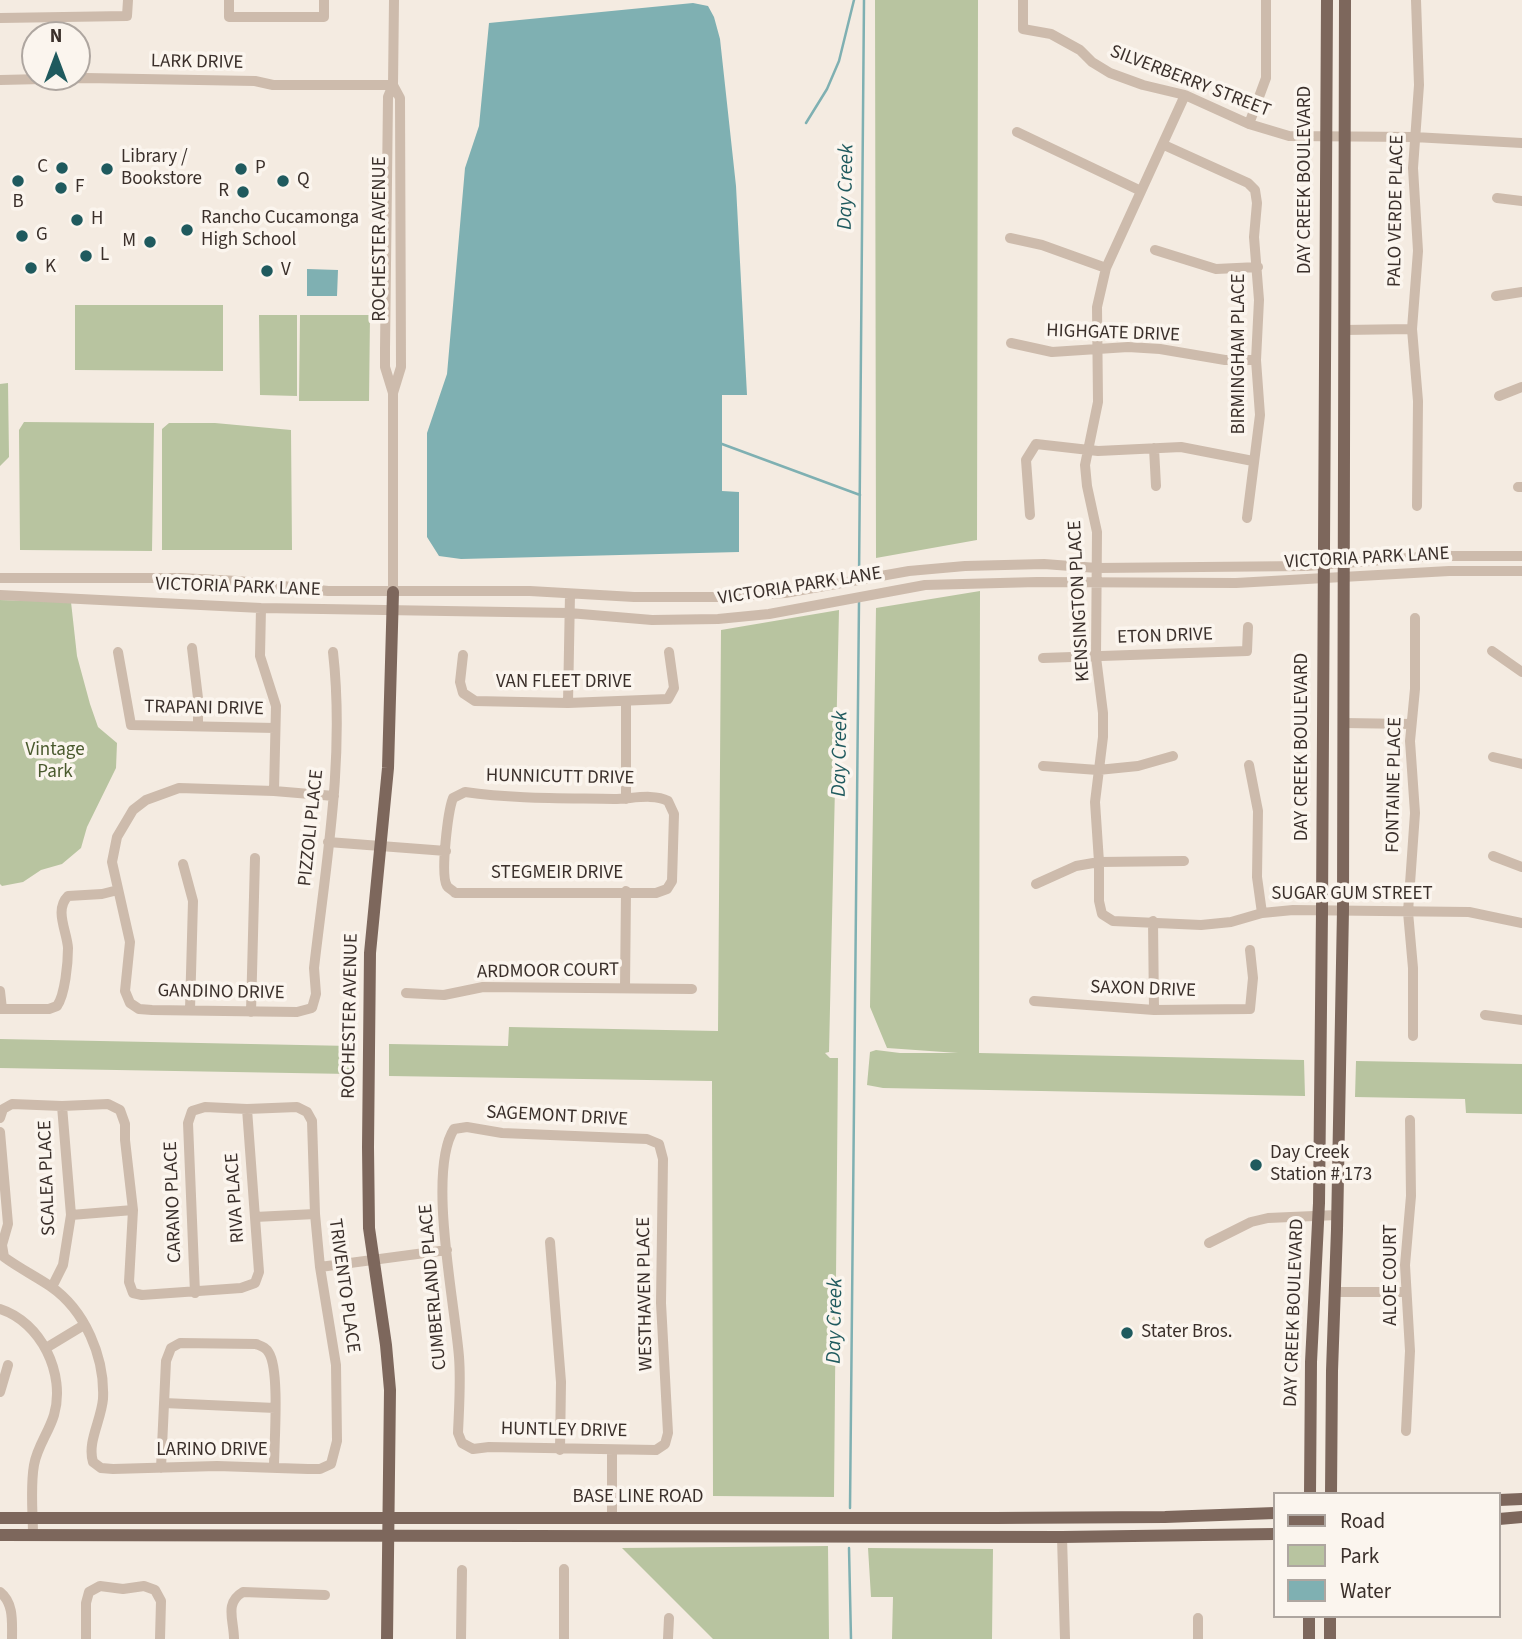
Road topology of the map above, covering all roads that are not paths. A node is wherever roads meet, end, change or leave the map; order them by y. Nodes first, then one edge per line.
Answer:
1 (128, 0) edge
2 (229, 0) edge
3 (324, 0) edge
4 (394, 0) edge
5 (1023, 0) edge
6 (1266, 0) edge
7 (1326, 0) edge
8 (1345, 0) edge
9 (1416, 0) edge
10 (0, 18) edge
11 (0, 80) edge
12 (393, 85) junction
13 (1185, 95) junction
14 (1249, 124) junction
15 (1017, 132) dead end
16 (1326, 136) junction
17 (1346, 136) junction
18 (1414, 136) junction
19 (1522, 143) edge
20 (1164, 145) junction
21 (1141, 191) junction
22 (1497, 198) dead end
23 (1522, 201) edge
24 (1010, 238) dead end
25 (1155, 250) dead end
26 (1258, 267) junction
27 (1106, 268) junction
28 (1522, 292) edge
29 (1496, 296) dead end
30 (1412, 329) junction
31 (1344, 330) junction
32 (1011, 343) dead end
33 (1096, 350) junction
34 (1256, 360) junction
35 (1522, 387) edge
36 (393, 393) junction
37 (1499, 396) dead end
38 (1154, 448) junction
39 (1088, 450) junction
40 (1254, 461) junction
41 (1156, 486) dead end
42 (1417, 506) dead end
43 (1030, 515) dead end
44 (1247, 518) dead end
45 (1522, 555) edge
46 (1343, 564) junction
47 (1097, 568) junction
48 (1522, 571) edge
49 (1323, 572) junction
50 (1342, 577) junction
51 (0, 578) edge
52 (1097, 582) junction
53 (393, 592) junction
54 (570, 594) junction
55 (0, 595) edge
56 (261, 608) junction
57 (393, 610) junction
58 (569, 613) junction
59 (1415, 618) dead end
60 (1248, 626) dead end
61 (192, 648) dead end
62 (118, 652) dead end
63 (333, 652) dead end
64 (669, 652) dead end
65 (1492, 652) dead end
66 (463, 655) dead end
67 (1097, 657) junction
68 (1043, 658) dead end
69 (1522, 672) edge
70 (626, 701) junction
71 (568, 703) junction
72 (1344, 723) junction
73 (1411, 724) junction
74 (198, 726) junction
75 (275, 728) junction
76 (1174, 756) dead end
77 (1493, 757) dead end
78 (1522, 764) edge
79 (1249, 765) dead end
80 (1043, 766) dead end
81 (1098, 770) junction
82 (274, 792) junction
83 (334, 796) junction
84 (626, 799) junction
85 (328, 842) junction
86 (380, 847) junction
87 (446, 850) junction
88 (1493, 856) dead end
89 (255, 858) dead end
90 (1184, 861) dead end
91 (1099, 862) junction
92 (183, 864) dead end
93 (1522, 867) edge
94 (1035, 884) dead end
95 (667, 889) joint
96 (118, 890) junction
97 (625, 891) junction
98 (1322, 911) junction
99 (1343, 911) junction
100 (1408, 912) junction
101 (1262, 913) junction
102 (1102, 914) joint
103 (1153, 921) junction
104 (1522, 923) edge
105 (1250, 950) dead end
106 (625, 988) junction
107 (692, 989) dead end
108 (0, 991) edge
109 (405, 993) dead end
110 (1034, 1002) dead end
111 (312, 1008) joint
112 (1, 1009) edge
113 (190, 1010) junction
114 (1154, 1010) junction
115 (251, 1012) junction
116 (1485, 1015) dead end
117 (1522, 1020) edge
118 (1413, 1036) dead end
119 (62, 1107) junction
120 (247, 1109) junction
121 (2, 1114) edge
122 (1410, 1120) dead end
123 (454, 1129) joint
124 (0, 1132) edge
125 (659, 1144) joint
126 (133, 1210) junction
127 (315, 1214) junction
128 (71, 1215) junction
129 (1337, 1215) junction
130 (1318, 1216) junction
131 (255, 1217) junction
132 (550, 1242) dead end
133 (1209, 1243) dead end
134 (447, 1250) junction
135 (373, 1259) junction
136 (320, 1267) junction
137 (52, 1287) junction
138 (1334, 1292) junction
139 (1406, 1292) junction
140 (195, 1293) junction
141 (0, 1309) edge
142 (84, 1325) junction
143 (46, 1348) junction
144 (9, 1365) dead end
145 (0, 1392) edge
146 (163, 1403) junction
147 (275, 1408) junction
148 (1406, 1431) dead end
149 (462, 1443) joint
150 (665, 1444) joint
151 (560, 1450) junction
152 (612, 1450) junction
153 (331, 1464) joint
154 (161, 1468) junction
155 (274, 1468) junction
156 (1310, 1492) edge
157 (1331, 1492) edge
158 (1522, 1499) edge
159 (1501, 1500) edge
160 (1274, 1513) edge
161 (388, 1516) junction
162 (33, 1517) junction
163 (1522, 1517) edge
164 (0, 1518) edge
165 (612, 1518) junction
166 (1501, 1518) edge
167 (1274, 1534) edge
168 (0, 1535) edge
169 (33, 1535) junction
170 (388, 1536) junction
171 (1062, 1537) junction
172 (564, 1569) dead end
173 (462, 1570) dead end
174 (4, 1595) edge
175 (325, 1595) dead end
176 (669, 1618) dead end
177 (1198, 1618) dead end
178 (1309, 1618) edge
179 (1330, 1618) edge
180 (12, 1639) edge
181 (86, 1639) edge
182 (160, 1639) edge
183 (234, 1639) edge
184 (387, 1639) edge
185 (461, 1639) edge
186 (564, 1639) edge
187 (668, 1639) edge
188 (1065, 1639) edge
189 (1198, 1639) edge
190 (1309, 1639) edge
191 (1330, 1639) edge

1 - 10 street
2 - 3 street
4 - 12 street, ROCHESTER AVENUE
5 - 13 street, SILVERBERRY STREET
6 - 14 street
7 - 16 main road, DAY CREEK BOULEVARD
8 - 17 main road, DAY CREEK BOULEVARD
9 - 18 street, PALO VERDE PLACE
11 - 12 street, LARK DRIVE
12 - 36 street, ROCHESTER AVENUE
12 - 36 street, ROCHESTER AVENUE
13 - 14 street, SILVERBERRY STREET
13 - 20 street, KENSINGTON PLACE
14 - 16 street, SILVERBERRY STREET
15 - 21 street
16 - 17 street, SILVERBERRY STREET
16 - 49 main road, DAY CREEK BOULEVARD
17 - 18 street, SILVERBERRY STREET
17 - 31 main road, DAY CREEK BOULEVARD
18 - 19 street, SILVERBERRY STREET
18 - 30 street, PALO VERDE PLACE
20 - 21 street, KENSINGTON PLACE
20 - 26 street, BIRMINGHAM PLACE
21 - 27 street, KENSINGTON PLACE
22 - 23 street
24 - 27 street
25 - 26 street
26 - 34 street, BIRMINGHAM PLACE
27 - 33 street, KENSINGTON PLACE
28 - 29 street
30 - 31 street
30 - 42 street, PALO VERDE PLACE
31 - 46 main road, DAY CREEK BOULEVARD
32 - 33 street, HIGHGATE DRIVE
33 - 34 street, HIGHGATE DRIVE
33 - 39 street, KENSINGTON PLACE
34 - 40 street, BIRMINGHAM PLACE
35 - 37 street
36 - 53 street, ROCHESTER AVENUE
38 - 39 street
38 - 40 street
38 - 41 street
39 - 43 street
39 - 47 street, KENSINGTON PLACE
40 - 44 street, BIRMINGHAM PLACE
45 - 46 street, VICTORIA PARK LANE
46 - 49 street, VICTORIA PARK LANE
46 - 50 main road, DAY CREEK BOULEVARD
47 - 49 street, VICTORIA PARK LANE
47 - 52 street, KENSINGTON PLACE
47 - 54 street, VICTORIA PARK LANE
48 - 50 street, VICTORIA PARK LANE
49 - 50 street, VICTORIA PARK LANE
49 - 52 street, VICTORIA PARK LANE
49 - 98 main road, DAY CREEK BOULEVARD
50 - 72 main road, DAY CREEK BOULEVARD
51 - 53 street, VICTORIA PARK LANE
52 - 58 street, VICTORIA PARK LANE
52 - 67 street, KENSINGTON PLACE
53 - 54 street, VICTORIA PARK LANE
53 - 57 main road, ROCHESTER AVENUE
54 - 58 street
55 - 56 street, VICTORIA PARK LANE
56 - 57 street, VICTORIA PARK LANE
56 - 75 street
57 - 58 street, VICTORIA PARK LANE
57 - 86 main road, ROCHESTER AVENUE
58 - 71 street
59 - 73 street, FONTAINE PLACE
60 - 67 street, ETON DRIVE
61 - 74 street
62 - 74 street, TRAPANI DRIVE
63 - 83 street, PIZZOLI PLACE
64 - 70 street, VAN FLEET DRIVE
65 - 69 street
66 - 71 street, VAN FLEET DRIVE
67 - 68 street, ETON DRIVE
67 - 81 street, KENSINGTON PLACE
70 - 71 street, VAN FLEET DRIVE
70 - 84 street
72 - 73 street
72 - 99 main road, DAY CREEK BOULEVARD
73 - 100 street, FONTAINE PLACE
74 - 75 street, TRAPANI DRIVE
75 - 82 street
76 - 81 street
77 - 78 street
79 - 101 street
80 - 81 street
81 - 91 street, KENSINGTON PLACE
82 - 83 street
82 - 96 street
83 - 85 street, PIZZOLI PLACE
84 - 87 street, HUNNICUTT DRIVE
84 - 95 street, HUNNICUTT DRIVE
85 - 86 street
85 - 111 street, PIZZOLI PLACE
86 - 87 street
86 - 135 main road, ROCHESTER AVENUE
87 - 97 street, STEGMEIR DRIVE
88 - 93 street
89 - 115 street
90 - 91 street
91 - 94 street
91 - 102 street, KENSINGTON PLACE
92 - 113 street
95 - 97 street, STEGMEIR DRIVE
96 - 112 street
96 - 113 street, GANDINO DRIVE
97 - 106 street
98 - 99 street, SUGAR GUM STREET
98 - 101 street, SUGAR GUM STREET
98 - 130 main road, DAY CREEK BOULEVARD
99 - 100 street, SUGAR GUM STREET
99 - 129 main road, DAY CREEK BOULEVARD
100 - 104 street, SUGAR GUM STREET
100 - 118 street, FONTAINE PLACE
101 - 103 street, SUGAR GUM STREET
102 - 103 street, SUGAR GUM STREET
103 - 114 street
105 - 114 street, SAXON DRIVE
106 - 107 street, ARDMOOR COURT
106 - 109 street, ARDMOOR COURT
108 - 112 street
110 - 114 street, SAXON DRIVE
111 - 115 street, GANDINO DRIVE
113 - 115 street, GANDINO DRIVE
116 - 117 street
119 - 121 street
119 - 126 street
119 - 128 street, SCALEA PLACE
120 - 127 street, TRIVENTO PLACE
120 - 131 street, RIVA PLACE
120 - 140 street, CARANO PLACE
122 - 139 street, ALOE COURT
123 - 125 street, SAGEMONT DRIVE
123 - 134 street, CUMBERLAND PLACE
124 - 137 street
125 - 150 street, WESTHAVEN PLACE
126 - 128 street
126 - 140 street
127 - 131 street
127 - 136 street, TRIVENTO PLACE
128 - 137 street, SCALEA PLACE
129 - 130 street
129 - 138 main road, DAY CREEK BOULEVARD
130 - 133 street
130 - 156 main road, DAY CREEK BOULEVARD
131 - 140 street, RIVA PLACE
132 - 151 street
134 - 135 street
134 - 149 street, CUMBERLAND PLACE
135 - 136 street
135 - 161 main road, ROCHESTER AVENUE
136 - 153 street, TRIVENTO PLACE
137 - 142 street
138 - 139 street
138 - 157 main road, DAY CREEK BOULEVARD
139 - 148 street, ALOE COURT
141 - 143 street
142 - 143 street
142 - 154 street, LARINO DRIVE
143 - 162 street
144 - 145 street
146 - 147 street
146 - 147 street
146 - 154 street
147 - 155 street
149 - 151 street, HUNTLEY DRIVE
150 - 152 street, HUNTLEY DRIVE
151 - 152 street, HUNTLEY DRIVE
152 - 165 street
153 - 155 street, LARINO DRIVE
154 - 155 street, LARINO DRIVE
158 - 159 main road
160 - 165 main road, BASE LINE ROAD
161 - 162 main road, BASE LINE ROAD
161 - 165 main road, BASE LINE ROAD
161 - 170 main road, ROCHESTER AVENUE
162 - 164 main road, BASE LINE ROAD
162 - 169 street
163 - 166 main road
167 - 171 main road, BASE LINE ROAD
168 - 169 main road, BASE LINE ROAD
169 - 170 main road, BASE LINE ROAD
170 - 171 main road, BASE LINE ROAD
170 - 184 main road, ROCHESTER AVENUE
171 - 188 street
172 - 186 street
173 - 185 street
174 - 180 street
175 - 183 street
176 - 187 street
177 - 189 street
178 - 190 main road
179 - 191 main road
181 - 182 street

